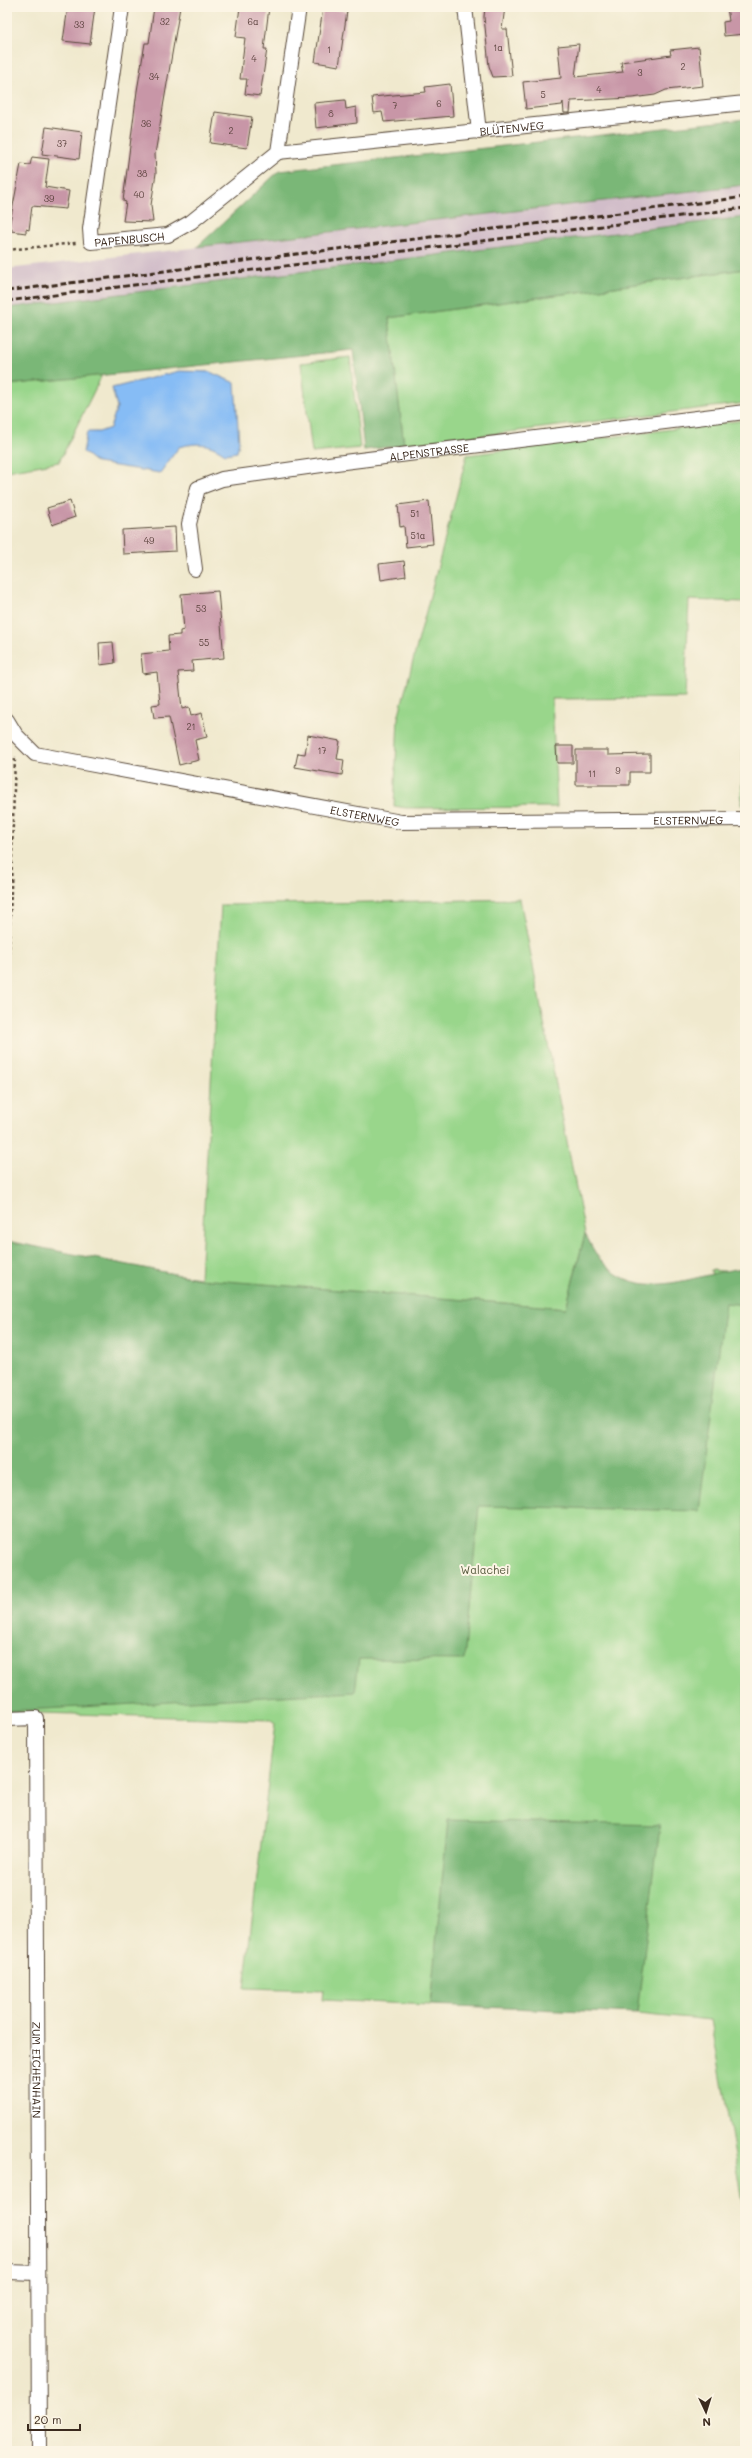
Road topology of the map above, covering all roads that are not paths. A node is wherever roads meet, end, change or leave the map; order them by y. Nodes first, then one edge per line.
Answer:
1 (122, 7) edge
2 (299, 7) edge
3 (465, 7) edge
4 (745, 103) edge
5 (479, 132) junction
6 (278, 152) junction
7 (745, 412) edge
8 (195, 569) dead end
9 (7, 720) edge
10 (745, 819) edge
11 (7, 1719) edge
12 (7, 2272) edge
13 (38, 2273) junction
14 (39, 2451) edge

1 - 6 street, PAPENBUSCH
2 - 6 street
3 - 5 street
4 - 5 street, BLÜTENWEG
5 - 6 street, BLÜTENWEG
7 - 8 street, ALPENSTRASSE
9 - 10 street, ELSTERNWEG
11 - 13 street, ZUM EICHENHAIN
12 - 13 street
13 - 14 street, ZUM EICHENHAIN

